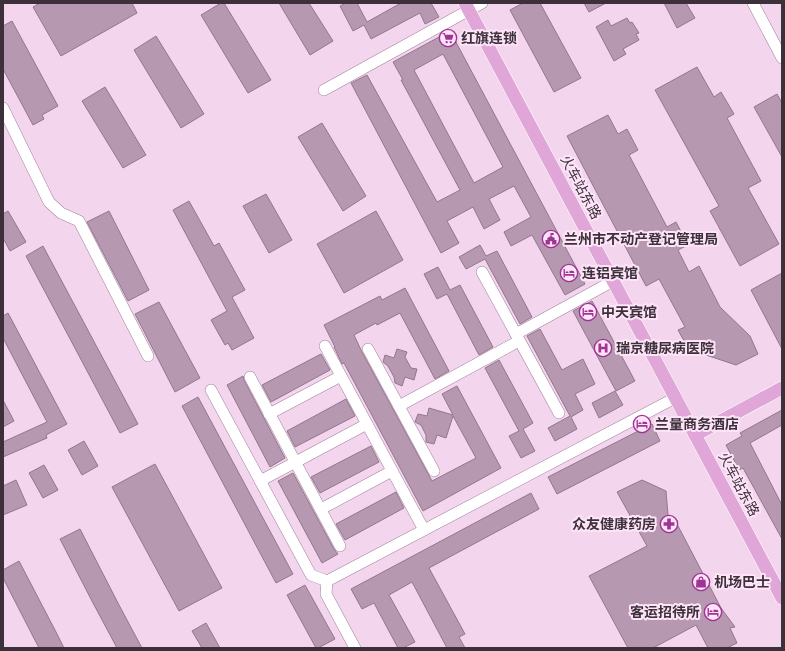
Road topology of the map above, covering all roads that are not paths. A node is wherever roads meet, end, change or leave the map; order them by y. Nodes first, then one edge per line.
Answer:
1 (482, 3) edge
2 (753, 3) edge
3 (466, 7) edge
4 (782, 58) edge
5 (324, 90) dead end
6 (3, 108) edge
7 (482, 272) dead end
8 (613, 281) junction
9 (518, 337) junction
10 (325, 346) dead end
11 (368, 349) dead end
12 (148, 356) dead end
13 (341, 376) junction
14 (250, 377) dead end
15 (782, 388) edge
16 (211, 390) dead end
17 (675, 398) junction
18 (399, 406) junction
19 (559, 413) dead end
20 (269, 414) junction
21 (367, 424) junction
22 (695, 436) junction
23 (295, 462) junction
24 (392, 471) junction
25 (434, 471) dead end
26 (260, 481) junction
27 (321, 509) junction
28 (424, 530) junction
29 (340, 546) dead end
30 (327, 581) junction
31 (782, 598) edge
32 (355, 648) edge

1 - 3 street
2 - 4 street
3 - 5 street
3 - 8 main road, 火车站东路
6 - 12 street
7 - 9 street
8 - 9 street
8 - 17 main road, 火车站东路
9 - 18 street
9 - 19 street
10 - 13 street
11 - 18 street
13 - 20 street
13 - 21 street
14 - 20 street
15 - 22 main road
16 - 26 street
17 - 22 main road, 火车站东路
17 - 28 street
18 - 25 street
20 - 23 street
21 - 23 street
21 - 24 street
22 - 31 main road, 火车站东路
23 - 26 street
23 - 27 street
24 - 27 street
24 - 28 street
26 - 30 street
27 - 29 street
28 - 30 street
30 - 32 street

